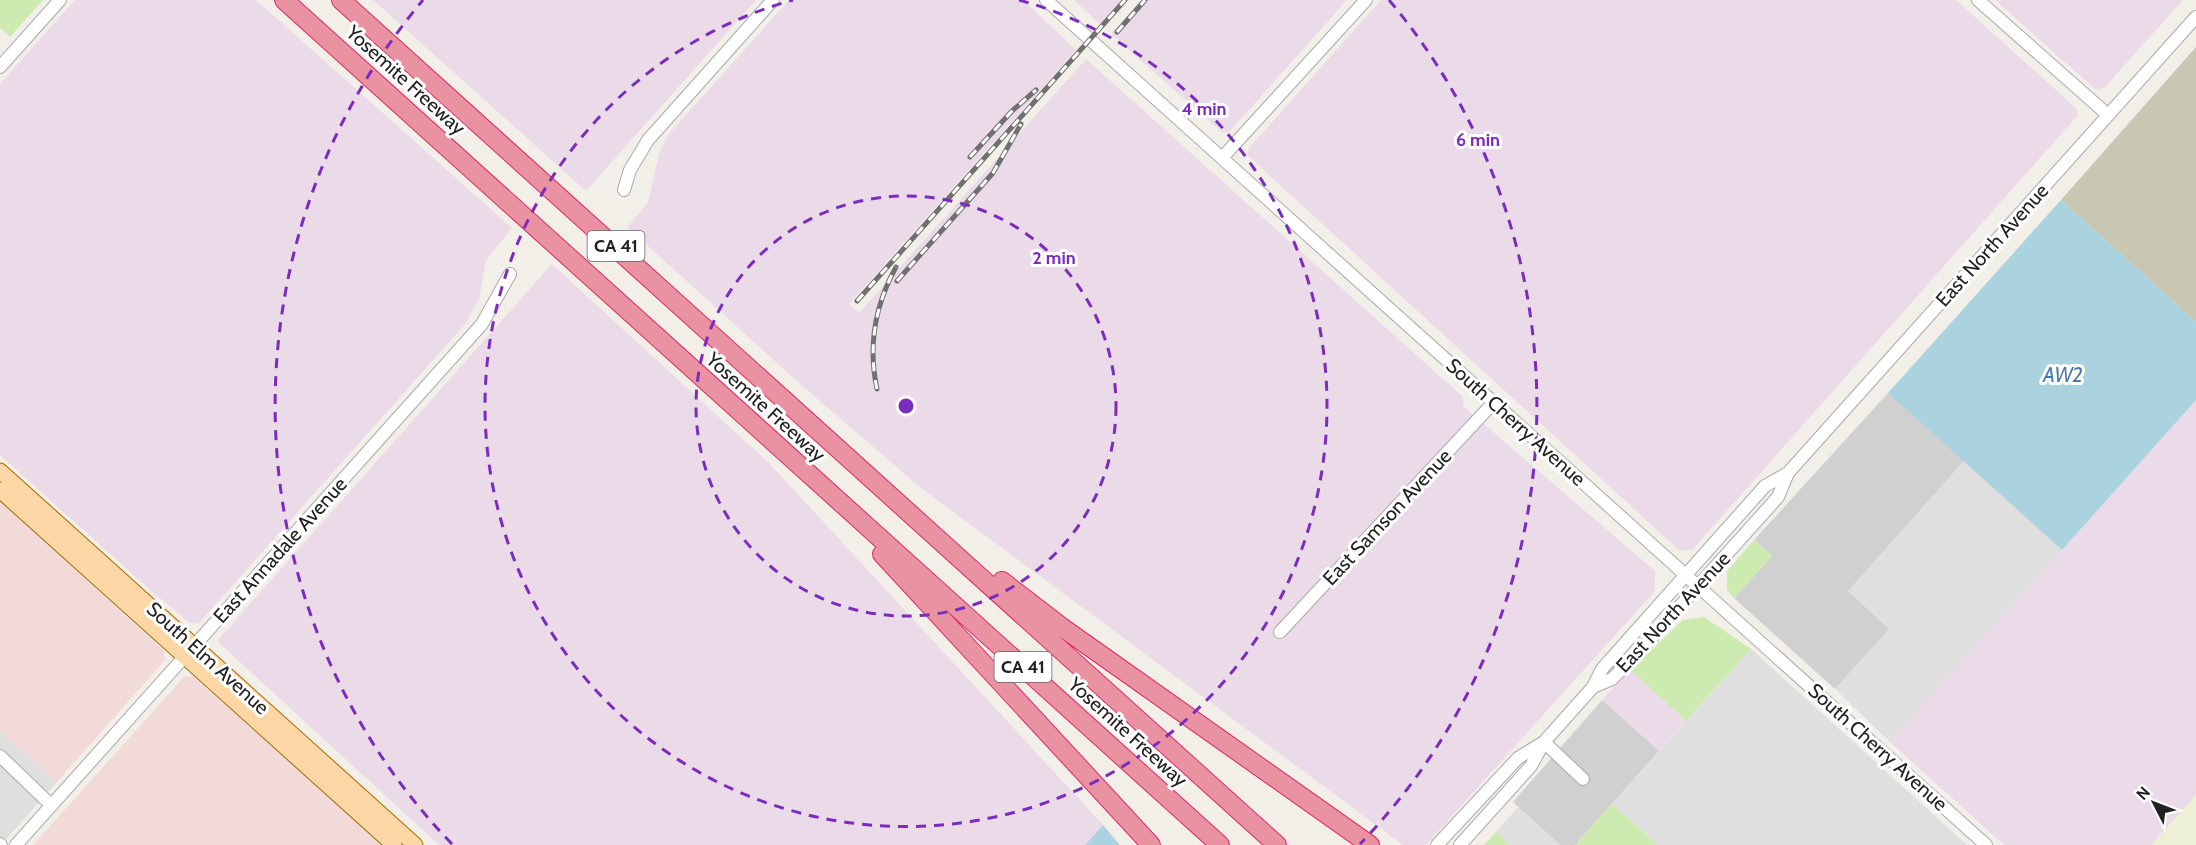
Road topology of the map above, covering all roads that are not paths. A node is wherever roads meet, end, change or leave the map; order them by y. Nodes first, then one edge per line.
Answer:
1 (60, 0) edge
2 (284, 0) edge
3 (341, 0) edge
4 (773, 0) edge
5 (1046, 0) edge
6 (1366, 0) edge
7 (1978, 0) edge
8 (2196, 17) edge
9 (0, 67) edge
10 (2108, 115) junction
11 (1222, 158) junction
12 (624, 190) dead end
13 (510, 274) dead end
14 (1494, 402) junction
15 (0, 471) edge
16 (1788, 473) junction
17 (0, 490) edge
18 (825, 490) junction
19 (890, 493) junction
20 (1687, 574) junction
21 (1699, 585) junction
22 (1280, 632) dead end
23 (189, 651) junction
24 (1593, 687) junction
25 (1544, 742) junction
26 (2, 760) edge
27 (1583, 779) dead end
28 (51, 806) junction
29 (16, 845) edge
30 (394, 845) edge
31 (415, 845) edge
32 (1151, 845) edge
33 (1220, 845) edge
34 (1277, 845) edge
35 (1370, 845) edge
36 (1437, 845) edge
37 (1460, 845) edge
38 (1986, 845) edge

1 - 9 street
2 - 18 highway, Yosemite Freeway / CA 41
3 - 19 highway, Yosemite Freeway / CA 41
4 - 12 street
5 - 11 street, South Cherry Avenue
6 - 11 street
7 - 10 street
8 - 10 street, East North Avenue
10 - 16 street, East North Avenue
11 - 14 street, South Cherry Avenue
13 - 23 street, East Annadale Avenue
14 - 20 street, South Cherry Avenue
14 - 22 street, East Samson Avenue
15 - 23 main road, South Elm Avenue
16 - 20 street, East North Avenue
16 - 21 street, East North Avenue
17 - 23 main road, South Elm Avenue
18 - 32 highway
18 - 33 highway, Yosemite Freeway / CA 41
19 - 34 highway, Yosemite Freeway / CA 41
19 - 35 highway
20 - 21 street, South Cherry Avenue
20 - 24 street, East North Avenue
21 - 24 street, East North Avenue
21 - 38 street, South Cherry Avenue
23 - 28 street, East Annadale Avenue
23 - 30 main road, South Elm Avenue
23 - 31 main road, South Elm Avenue
24 - 25 street, East North Avenue
25 - 27 street
25 - 36 street, East North Avenue
25 - 37 street, East North Avenue
26 - 28 street
28 - 29 street, East Annadale Avenue

